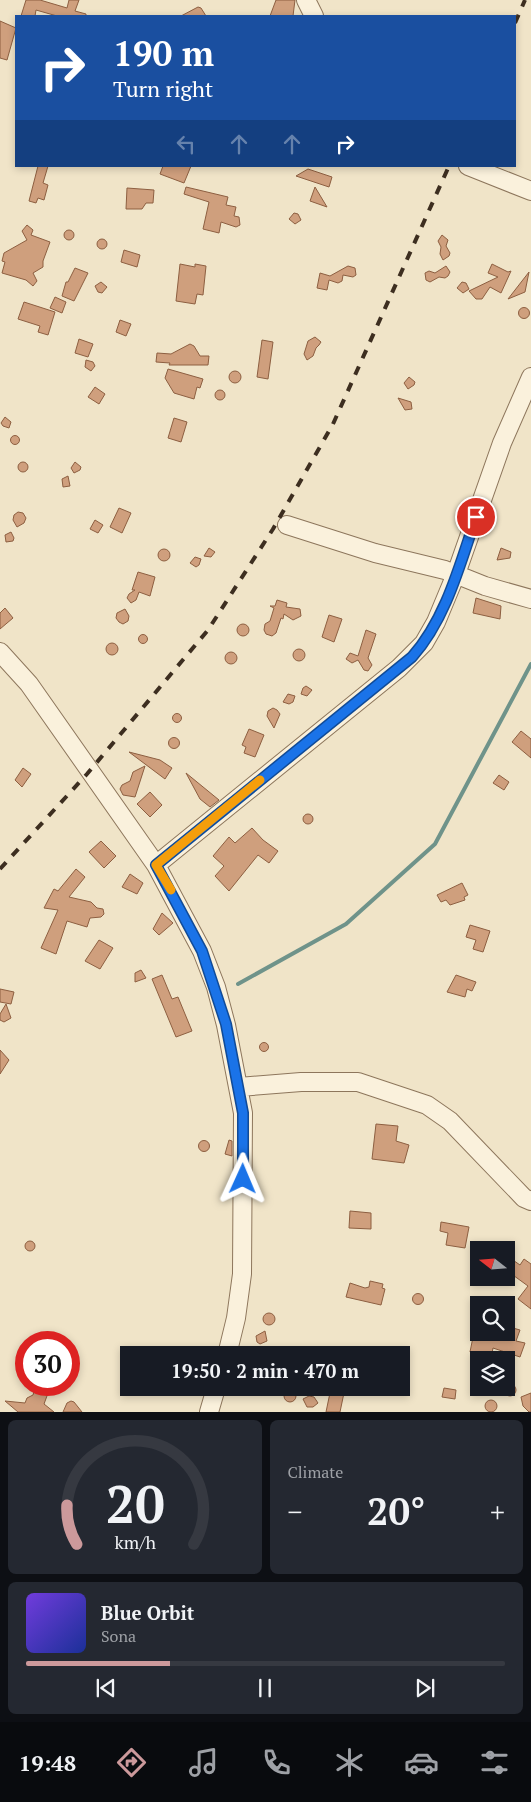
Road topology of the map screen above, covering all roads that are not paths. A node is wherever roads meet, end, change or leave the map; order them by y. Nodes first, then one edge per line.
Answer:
1 (306, 0) edge
2 (314, 15) edge
3 (471, 167) edge
4 (531, 191) edge
5 (531, 377) edge
6 (287, 525) dead end
7 (456, 574) junction
8 (531, 599) edge
9 (0, 652) edge
10 (156, 865) junction
11 (239, 1087) junction
12 (531, 1201) edge
13 (229, 1346) edge
14 (214, 1396) edge
15 (209, 1412) edge

1 - 2 street
3 - 4 street
5 - 7 street
6 - 7 street
7 - 8 street
7 - 10 street
9 - 10 street
10 - 11 street
11 - 12 street
11 - 13 street
14 - 15 street

